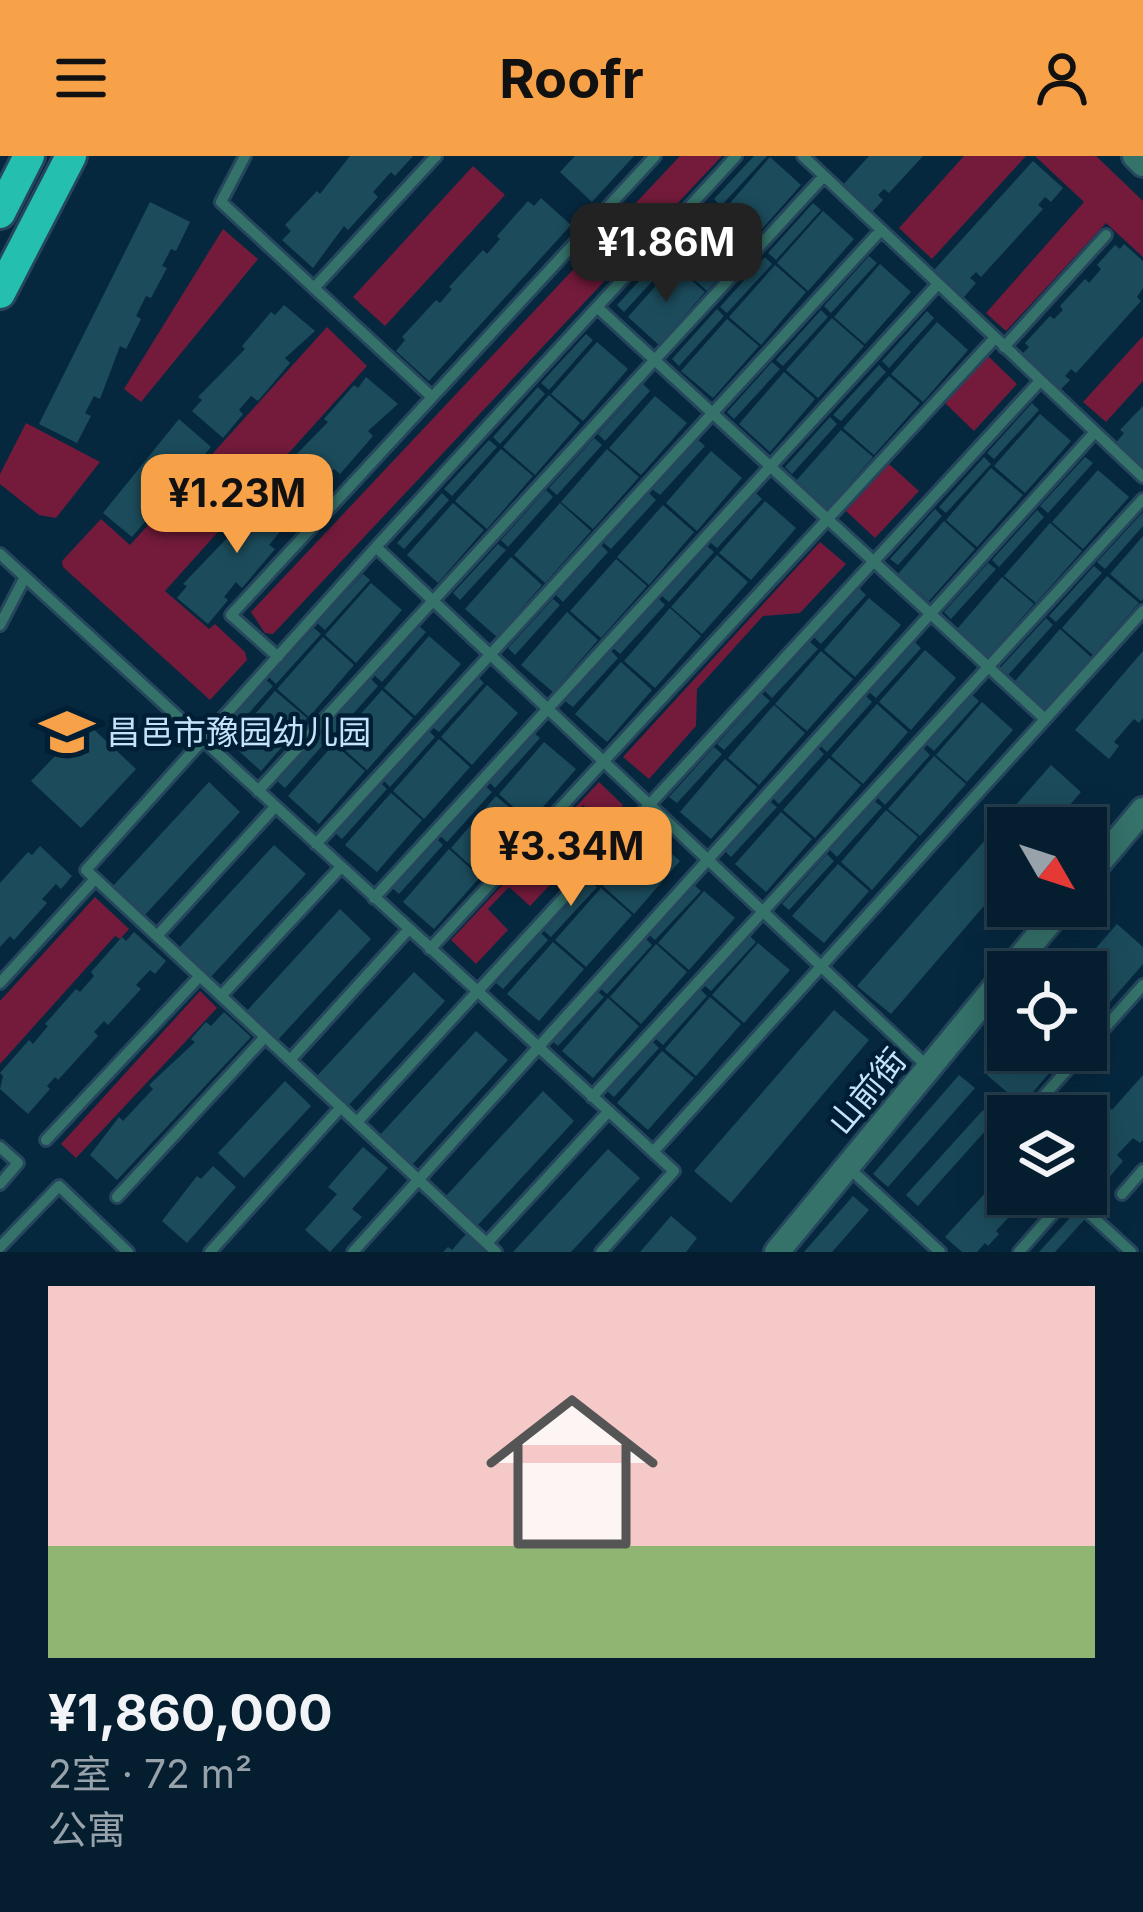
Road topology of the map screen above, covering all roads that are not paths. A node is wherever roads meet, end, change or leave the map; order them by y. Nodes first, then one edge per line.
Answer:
1 (29, 156) edge
2 (71, 156) edge
3 (245, 156) edge
4 (436, 156) edge
5 (655, 156) edge
6 (736, 156) edge
7 (803, 156) edge
8 (1135, 156) edge
9 (1143, 164) edge
10 (824, 176) junction
11 (0, 213) edge
12 (880, 230) junction
13 (1106, 235) dead end
14 (938, 284) junction
15 (314, 288) junction
16 (0, 293) edge
17 (597, 307) junction
18 (1000, 342) junction
19 (655, 360) junction
20 (1040, 381) junction
21 (432, 397) junction
22 (712, 413) junction
23 (1096, 432) junction
24 (771, 467) junction
25 (1143, 477) edge
26 (1143, 499) edge
27 (828, 519) junction
28 (376, 547) junction
29 (0, 554) edge
30 (874, 562) junction
31 (25, 577) junction
32 (433, 601) junction
33 (1143, 611) edge
34 (930, 614) junction
35 (0, 625) edge
36 (490, 654) junction
37 (278, 657) junction
38 (988, 667) junction
39 (548, 709) junction
40 (1045, 719) junction
41 (202, 740) junction
42 (604, 762) junction
43 (258, 791) junction
44 (649, 805) junction
45 (275, 807) junction
46 (1143, 810) edge
47 (316, 844) junction
48 (1107, 853) edge
49 (707, 859) junction
50 (341, 867) junction
51 (95, 879) junction
52 (374, 898) junction
53 (763, 912) junction
54 (1046, 927) edge
55 (410, 929) junction
56 (157, 936) junction
57 (430, 949) junction
58 (1026, 951) edge
59 (821, 967) junction
60 (200, 976) junction
61 (0, 983) edge
62 (1143, 985) edge
63 (477, 991) junction
64 (221, 996) junction
65 (987, 997) edge
66 (1107, 1025) edge
67 (266, 1037) junction
68 (536, 1046) junction
69 (290, 1060) junction
70 (928, 1068) junction
71 (1066, 1071) edge
72 (1044, 1095) edge
73 (592, 1097) junction
74 (341, 1107) junction
75 (608, 1112) junction
76 (357, 1122) junction
77 (46, 1140) dead end
78 (0, 1147) edge
79 (653, 1152) junction
80 (847, 1166) junction
81 (1143, 1170) edge
82 (418, 1179) junction
83 (0, 1184) edge
84 (1121, 1194) dead end
85 (117, 1197) dead end
86 (0, 1247) edge
87 (492, 1247) edge
88 (128, 1252) edge
89 (210, 1252) edge
90 (353, 1252) edge
91 (601, 1252) edge
92 (777, 1252) edge
93 (940, 1252) edge
94 (1019, 1252) edge
95 (1131, 1252) edge

1 - 11 main road
2 - 16 main road
3 - 15 lane
4 - 15 lane
5 - 21 lane
6 - 17 lane
7 - 10 lane
8 - 9 street
10 - 12 lane
10 - 19 lane
12 - 14 lane
12 - 22 lane
13 - 18 lane
14 - 18 lane
14 - 24 lane
15 - 21 lane
17 - 19 lane
17 - 28 lane
18 - 20 lane
18 - 27 lane
19 - 22 lane
19 - 32 lane
20 - 23 lane
20 - 30 lane
21 - 37 lane
22 - 24 lane
22 - 36 lane
23 - 25 lane
23 - 34 lane
24 - 27 lane
24 - 39 lane
26 - 38 lane
27 - 30 lane
27 - 42 lane
28 - 32 lane
28 - 37 lane
29 - 31 lane
30 - 34 lane
30 - 44 lane
31 - 35 lane
31 - 41 lane
32 - 36 lane
32 - 43 lane
33 - 40 lane
34 - 38 lane
34 - 49 lane
36 - 39 lane
36 - 47 lane
37 - 41 lane
38 - 40 lane
38 - 53 lane
39 - 42 lane
39 - 52 lane
40 - 59 lane
41 - 43 lane
41 - 51 lane
42 - 44 lane
42 - 57 lane
43 - 45 lane
44 - 49 lane
44 - 63 lane
45 - 47 lane
45 - 56 lane
46 - 48 street
47 - 50 lane
49 - 53 lane
49 - 68 lane
50 - 52 lane
50 - 64 lane
51 - 56 lane
51 - 61 lane
52 - 55 lane
53 - 59 lane
53 - 73 lane
54 - 58 street, 山前街
55 - 57 lane
55 - 69 lane
56 - 60 lane
57 - 63 lane
59 - 70 lane
59 - 79 lane
60 - 64 lane
60 - 77 lane
62 - 66 lane
63 - 68 lane
63 - 76 lane
64 - 67 lane
65 - 70 street, 山前街
67 - 69 lane
67 - 85 lane
68 - 73 lane
68 - 82 lane
69 - 74 lane
70 - 80 street, 山前街
71 - 72 lane
73 - 75 lane
74 - 76 lane
74 - 89 lane
75 - 79 lane
75 - 87 lane
76 - 82 lane
78 - 83 lane
79 - 91 lane
80 - 92 street, 山前街
80 - 93 lane
81 - 84 lane
82 - 87 lane
82 - 90 lane
86 - 88 lane
94 - 95 lane

